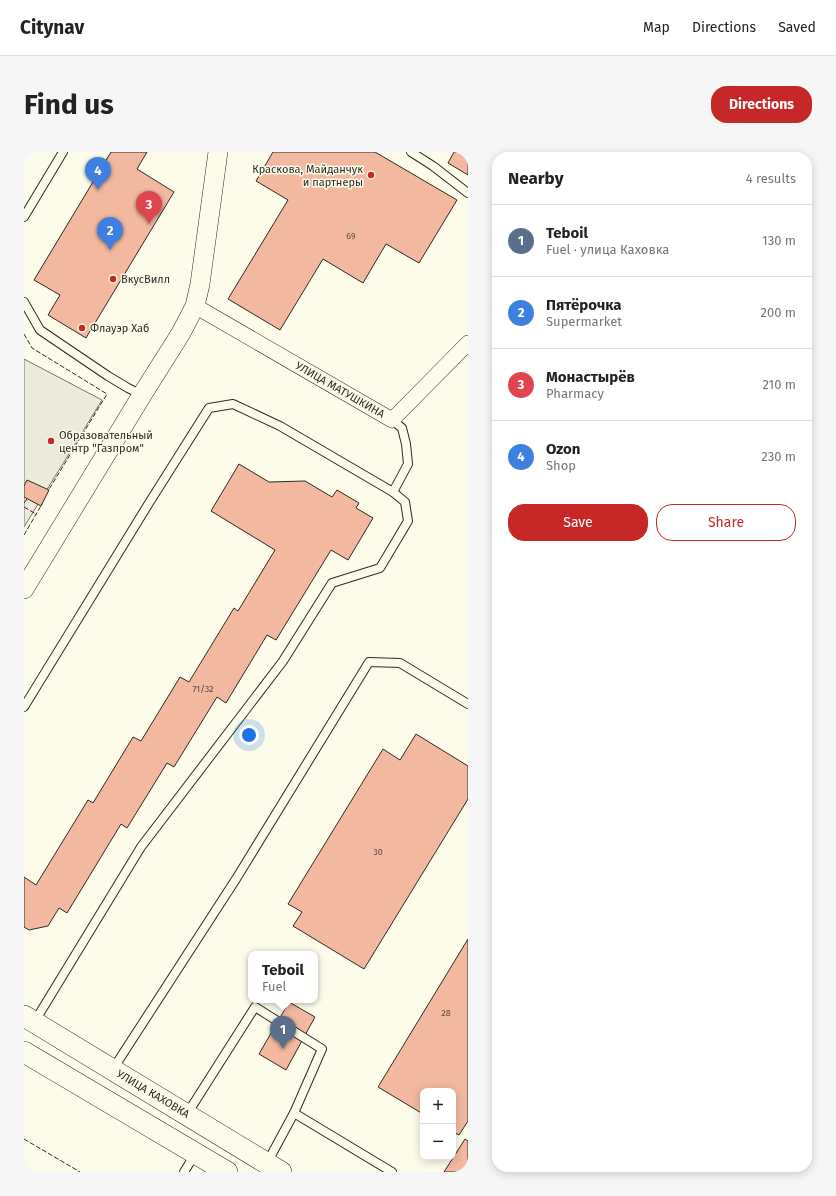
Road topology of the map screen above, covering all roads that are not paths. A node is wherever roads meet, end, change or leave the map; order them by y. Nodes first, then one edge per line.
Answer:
1 (63, 152) edge
2 (218, 152) edge
3 (411, 152) edge
4 (468, 193) edge
5 (24, 217) edge
6 (24, 302) edge
7 (195, 306) junction
8 (468, 343) edge
9 (142, 395) junction
10 (392, 420) junction
11 (393, 492) junction
12 (24, 589) edge
13 (468, 704) edge
14 (24, 707) edge
15 (29, 1019) edge
16 (24, 1052) edge
17 (113, 1070) junction
18 (294, 1113) junction
19 (187, 1115) junction
20 (195, 1153) junction
21 (274, 1168) edge
22 (184, 1172) edge
23 (227, 1172) edge
24 (392, 1172) edge

1 - 5 lane
2 - 7 street
3 - 4 lane
6 - 9 lane
7 - 9 street
7 - 10 street, УЛИЦА МАТУШКИНА
8 - 10 street, УЛИЦА МАТУШКИНА
9 - 12 street
10 - 11 lane
11 - 14 lane
11 - 15 lane
13 - 17 lane
15 - 17 main road, УЛИЦА КАХОВКА
16 - 20 main road
17 - 19 main road, УЛИЦА КАХОВКА
18 - 19 lane
18 - 21 lane
18 - 24 lane
19 - 21 main road, УЛИЦА КАХОВКА
20 - 22 lane
20 - 23 main road

